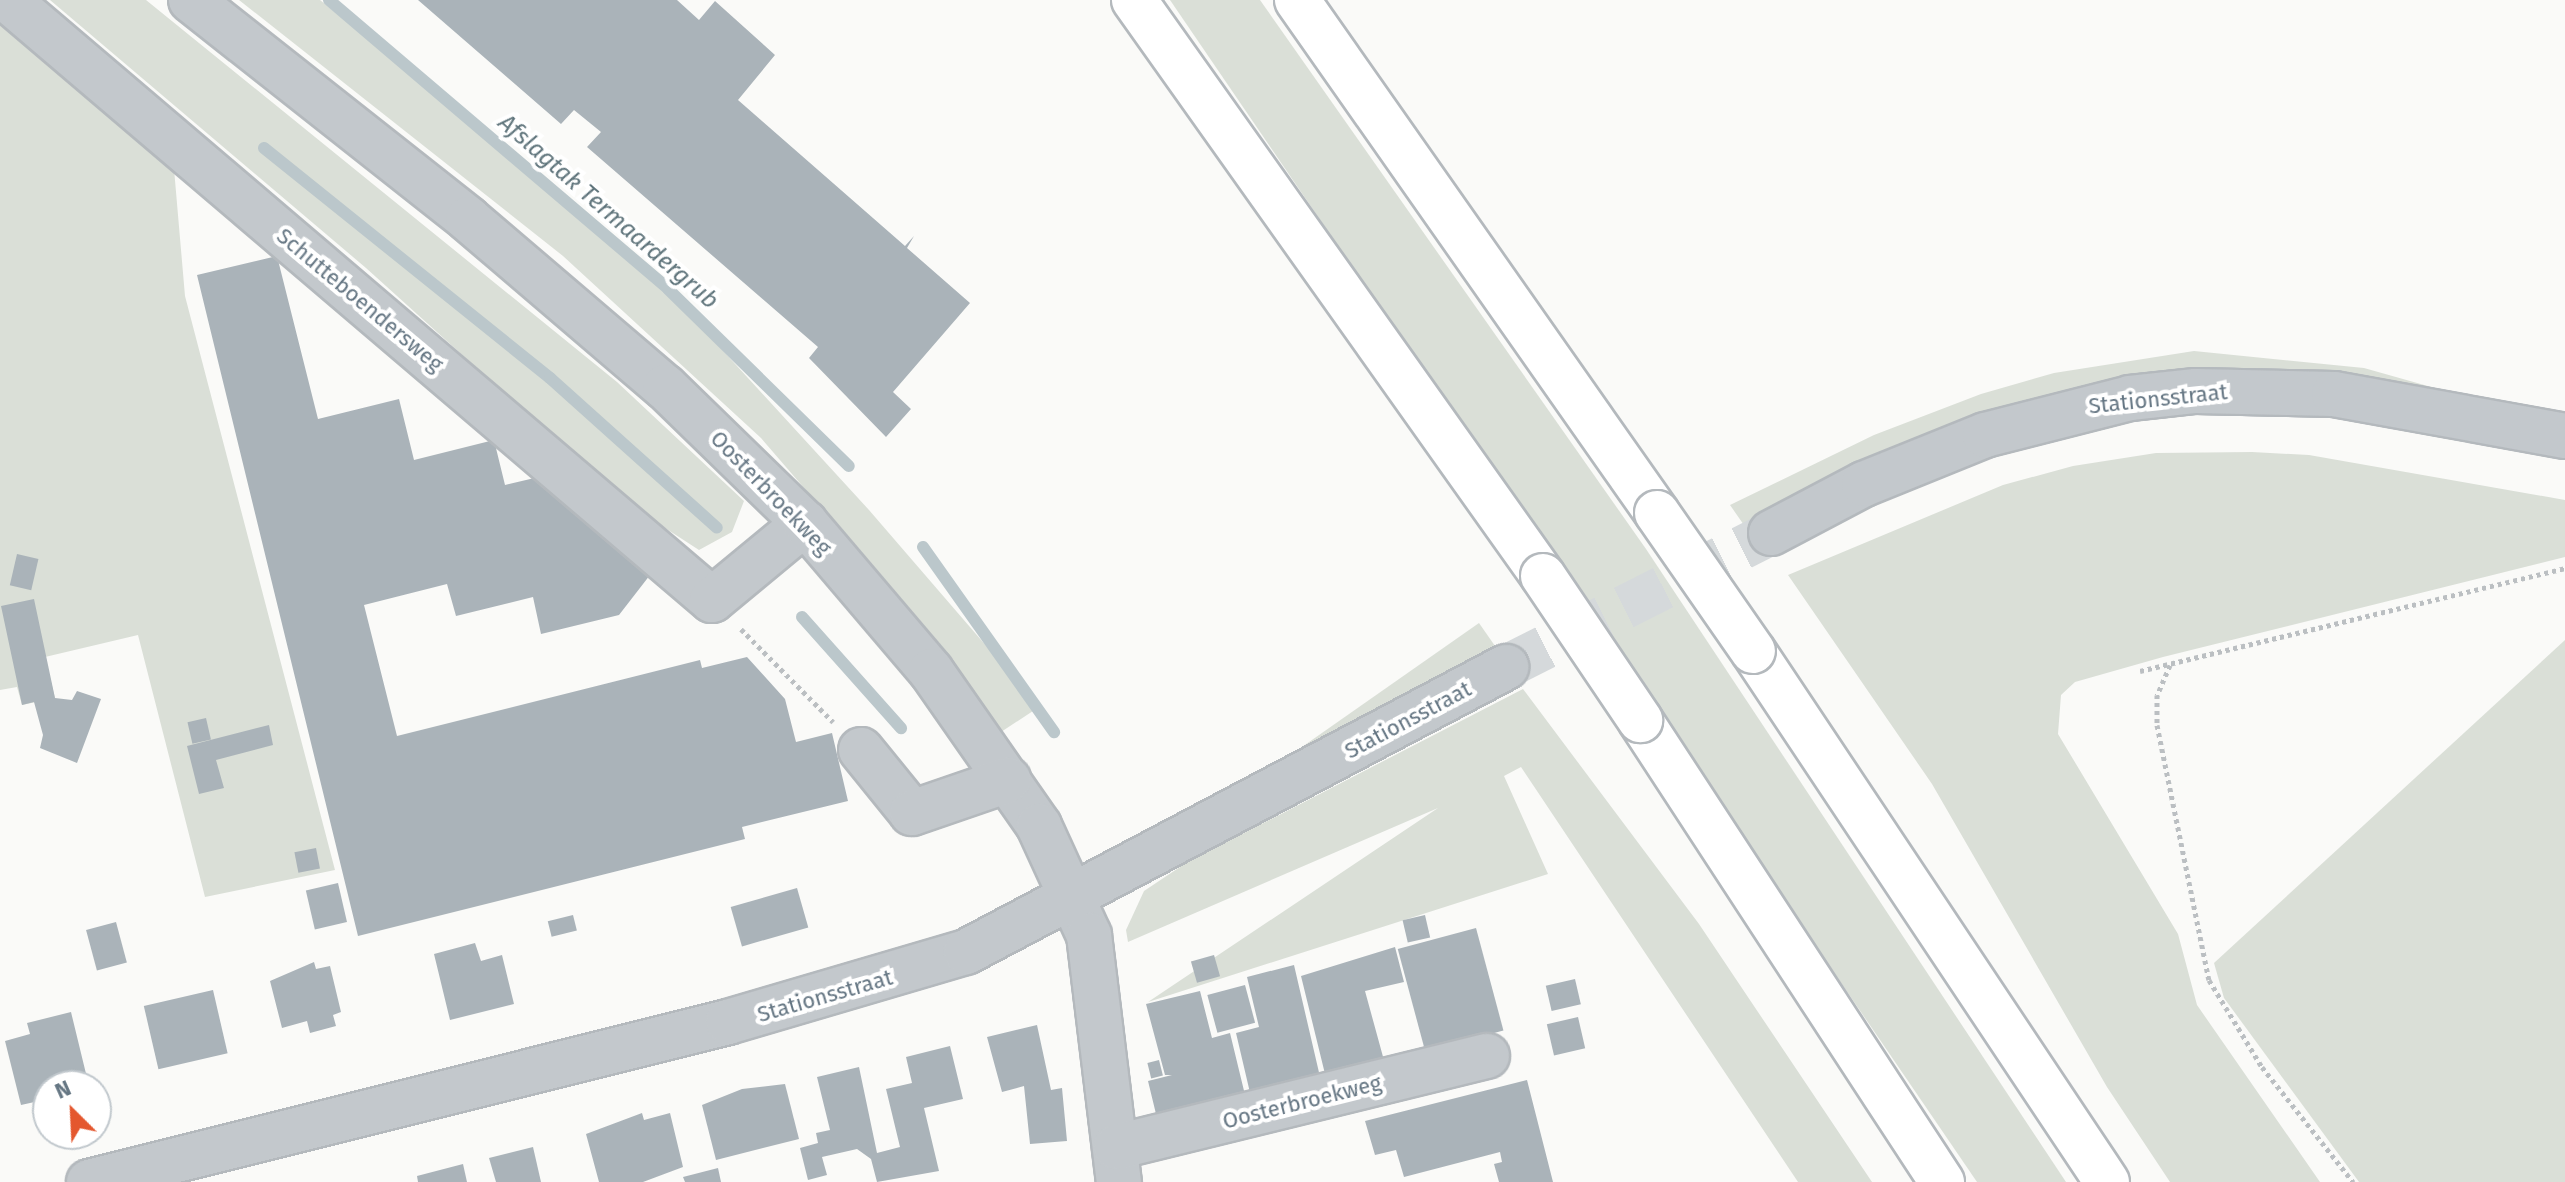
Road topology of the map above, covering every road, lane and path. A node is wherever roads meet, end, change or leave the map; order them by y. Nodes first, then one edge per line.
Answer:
1 (8, 0) edge
2 (191, 0) edge
3 (1121, 0) edge
4 (1134, 0) edge
5 (1297, 0) edge
6 (1173, 54) junction
7 (2565, 436) edge
8 (805, 523) junction
9 (1771, 533) tunnel mouth
10 (2565, 568) edge
11 (712, 600) junction
12 (2170, 665) junction
13 (1506, 667) tunnel mouth
14 (2140, 671) dead end
15 (861, 750) joint
16 (1008, 780) junction
17 (1073, 897) junction
18 (1487, 1056) dead end
19 (1118, 1164) edge
20 (89, 1182) edge
21 (1942, 1182) edge
22 (2107, 1182) edge
23 (2353, 1182) edge

1 - 11 street, Schutteboendersweg
2 - 8 street, Oosterbroekweg
3 - 6 highway
4 - 6 highway
5 - 22 highway, bridge
6 - 21 highway, bridge
7 - 9 street, Stationsstraat
8 - 11 street
8 - 16 street, Oosterbroekweg
10 - 12 path
11 - 15 path
12 - 14 path
12 - 23 path
13 - 17 street, Stationsstraat
15 - 16 street
16 - 17 street, Oosterbroekweg
17 - 19 street, Oosterbroekweg
17 - 20 street, Stationsstraat
18 - 19 street, Oosterbroekweg

